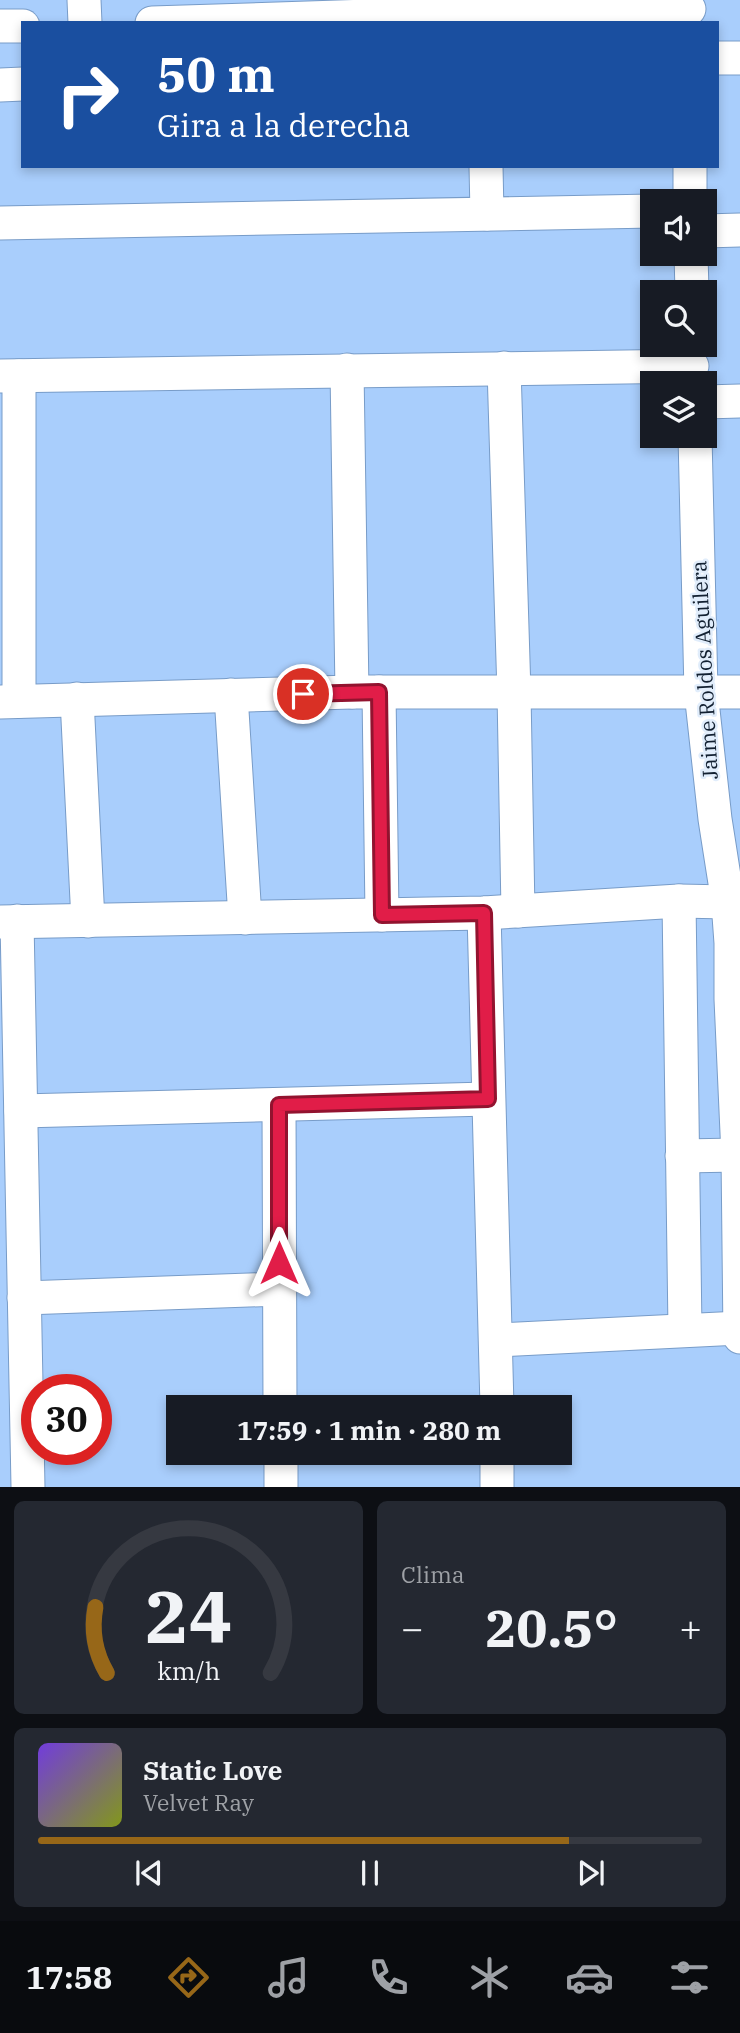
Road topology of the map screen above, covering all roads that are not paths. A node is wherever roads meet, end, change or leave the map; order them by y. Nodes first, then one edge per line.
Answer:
1 (84, 0) edge
2 (493, 6) edge
3 (186, 11) edge
4 (689, 11) edge
5 (356, 20) edge
6 (85, 21) edge
7 (158, 21) edge
8 (0, 26) edge
9 (21, 26) edge
10 (719, 58) edge
11 (740, 58) edge
12 (21, 84) edge
13 (0, 85) edge
14 (486, 168) edge
15 (690, 168) edge
16 (690, 189) edge
17 (640, 211) edge
18 (487, 214) junction
19 (0, 223) edge
20 (740, 230) edge
21 (717, 231) edge
22 (692, 365) edge
23 (503, 368) junction
24 (347, 370) junction
25 (10, 376) edge
26 (740, 401) edge
27 (717, 402) edge
28 (695, 448) edge
29 (10, 537) edge
30 (365, 692) junction
31 (701, 692) junction
32 (740, 692) edge
33 (514, 693) junction
34 (231, 695) junction
35 (77, 699) junction
36 (10, 702) edge
37 (679, 901) junction
38 (728, 902) junction
39 (518, 911) junction
40 (484, 913) junction
41 (382, 915) junction
42 (245, 918) junction
43 (88, 920) junction
44 (9, 922) edge
45 (680, 998) junction
46 (735, 998) edge
47 (738, 1088) edge
48 (488, 1099) junction
49 (279, 1105) junction
50 (21, 1111) junction
51 (738, 1154) junction
52 (682, 1156) junction
53 (739, 1213) edge
54 (280, 1289) junction
55 (24, 1298) junction
56 (740, 1328) edge
57 (685, 1330) junction
58 (740, 1338) edge
59 (496, 1340) junction
60 (13, 1352) edge
61 (280, 1395) edge
62 (496, 1395) edge
63 (281, 1465) edge
64 (497, 1465) edge
65 (28, 1487) edge
66 (281, 1487) edge
67 (497, 1487) edge

1 - 6 street
2 - 4 street
2 - 5 street
3 - 5 street
3 - 7 street
8 - 9 street
10 - 11 street
12 - 13 street
14 - 18 street
15 - 16 street
17 - 18 street
18 - 19 street
20 - 21 street
22 - 23 street
23 - 24 street
23 - 33 street
24 - 25 street
24 - 30 street
25 - 29 street
26 - 27 street
28 - 31 street, Jaime Roldos Aguilera
29 - 36 street
30 - 33 street
30 - 34 street
30 - 41 street
31 - 32 street
31 - 33 street
31 - 38 street, Jaime Roldos Aguilera
33 - 39 street
34 - 35 street
34 - 42 street
35 - 36 street
35 - 43 street
37 - 38 street
37 - 39 street
37 - 45 street
38 - 46 street, Jaime Roldos Aguilera
39 - 40 street
40 - 41 street
40 - 48 street
41 - 42 street
42 - 43 street
43 - 44 street
44 - 50 street
45 - 46 street
45 - 52 street
46 - 47 street, Jaime Roldos Aguilera
47 - 51 street, Jaime Roldos Aguilera
48 - 49 street
48 - 59 street
49 - 50 street
49 - 54 street
50 - 55 street
51 - 52 street
51 - 53 street, Jaime Roldos Aguilera
52 - 57 street
53 - 56 street, Jaime Roldos Aguilera
54 - 55 street
54 - 61 street
55 - 60 street
56 - 57 street
56 - 58 street, Jaime Roldos Aguilera
57 - 59 street
59 - 62 street
60 - 65 street
63 - 66 street
64 - 67 street

